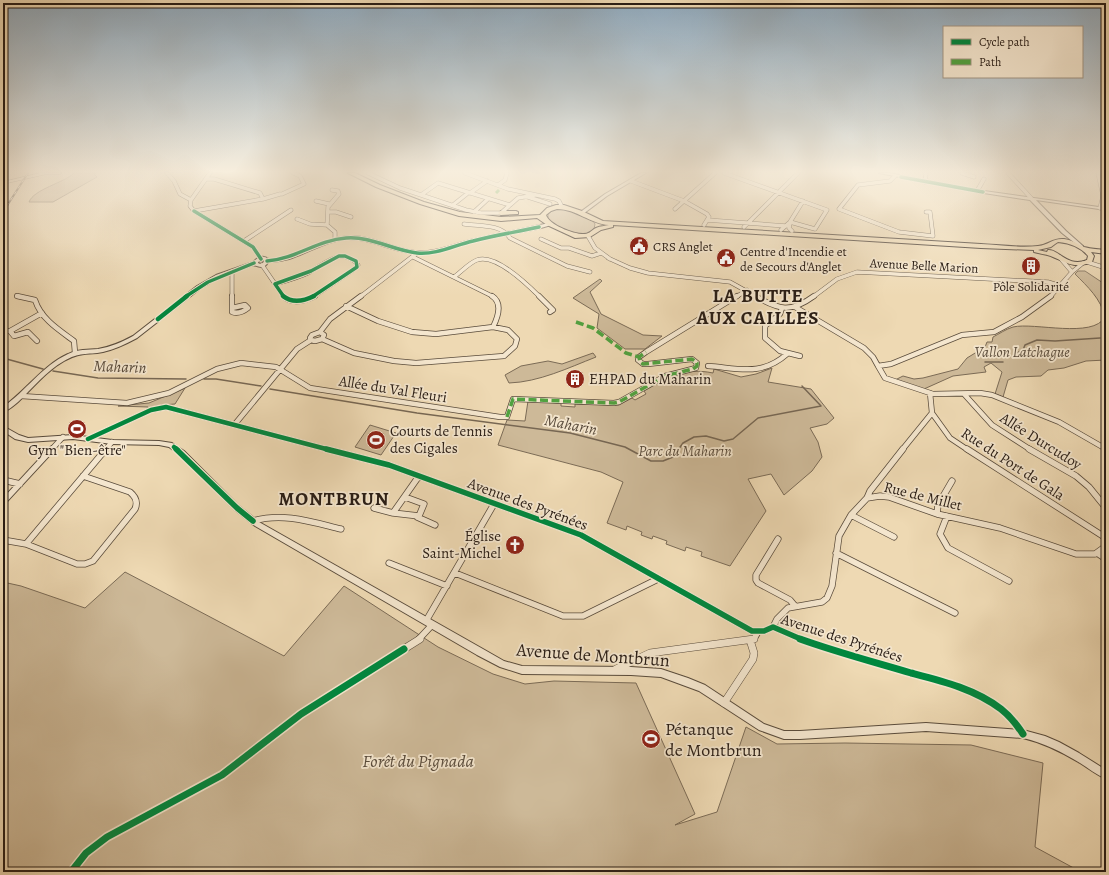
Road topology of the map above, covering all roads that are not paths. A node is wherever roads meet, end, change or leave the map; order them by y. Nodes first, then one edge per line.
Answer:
1 (199, 214) edge
2 (285, 214) edge
3 (328, 214) edge
4 (342, 214) edge
5 (473, 214) junction
6 (478, 214) edge
7 (524, 214) edge
8 (545, 214) edge
9 (583, 214) edge
10 (707, 214) edge
11 (759, 214) edge
12 (795, 214) edge
13 (825, 214) edge
14 (849, 214) edge
15 (930, 214) edge
16 (1046, 214) edge
17 (351, 217) dead end
18 (544, 219) junction
19 (297, 220) dead end
20 (596, 220) junction
21 (790, 222) junction
22 (705, 223) junction
23 (750, 223) junction
24 (464, 224) dead end
25 (549, 224) junction
26 (644, 225) junction
27 (327, 226) junction
28 (786, 226) junction
29 (744, 227) junction
30 (682, 228) junction
31 (754, 228) junction
32 (599, 229) junction
33 (780, 230) junction
34 (792, 231) junction
35 (1065, 233) junction
36 (506, 234) junction
37 (588, 236) junction
38 (336, 239) junction
39 (541, 239) dead end
40 (244, 241) junction
41 (1061, 241) junction
42 (951, 244) junction
43 (981, 246) junction
44 (1049, 246) junction
45 (1083, 248) junction
46 (1106, 252) edge
47 (417, 253) junction
48 (601, 253) junction
49 (1054, 255) junction
50 (413, 257) junction
51 (1106, 257) edge
52 (261, 259) junction
53 (1061, 259) junction
54 (267, 261) junction
55 (1087, 261) junction
56 (254, 263) junction
57 (262, 265) junction
58 (1106, 268) edge
59 (232, 271) junction
60 (590, 272) dead end
61 (1072, 272) junction
62 (454, 277) junction
63 (275, 284) junction
64 (1061, 286) junction
65 (747, 290) junction
66 (17, 296) dead end
67 (346, 306) junction
68 (795, 307) junction
69 (232, 308) dead end
70 (782, 308) junction
71 (550, 312) dead end
72 (42, 313) junction
73 (493, 327) junction
74 (3, 331) edge
75 (10, 331) junction
76 (320, 332) junction
77 (322, 339) junction
78 (311, 340) junction
79 (37, 341) dead end
80 (75, 353) junction
81 (787, 354) junction
82 (800, 356) dead end
83 (708, 366) dead end
84 (878, 366) junction
85 (280, 369) junction
86 (930, 393) junction
87 (964, 394) junction
88 (21, 396) junction
89 (3, 410) edge
90 (932, 412) junction
91 (235, 424) junction
92 (3, 428) edge
93 (63, 437) junction
94 (88, 439) junction
95 (112, 442) junction
96 (1106, 449) edge
97 (83, 476) junction
98 (419, 476) junction
99 (3, 480) edge
100 (952, 481) dead end
101 (20, 484) junction
102 (405, 497) junction
103 (867, 498) junction
104 (3, 502) edge
105 (494, 504) junction
106 (374, 508) dead end
107 (1106, 508) edge
108 (393, 513) junction
109 (937, 514) junction
110 (851, 515) junction
111 (947, 516) junction
112 (417, 517) junction
113 (252, 521) junction
114 (435, 525) dead end
115 (341, 529) dead end
116 (894, 536) dead end
117 (1106, 538) edge
118 (778, 539) dead end
119 (3, 540) edge
120 (26, 544) junction
121 (1106, 546) edge
122 (836, 553) junction
123 (1097, 553) junction
124 (1106, 559) edge
125 (389, 563) dead end
126 (455, 573) junction
127 (658, 579) junction
128 (1008, 581) dead end
129 (447, 586) junction
130 (795, 606) junction
131 (955, 613) dead end
132 (429, 623) junction
133 (773, 627) junction
134 (758, 632) junction
135 (750, 640) junction
136 (404, 649) dead end
137 (612, 671) junction
138 (724, 703) junction
139 (1023, 734) junction
140 (1106, 775) edge

1 - 40 street
2 - 40 street
3 - 27 street
4 - 17 street
5 - 6 street
5 - 7 main road
5 - 18 main road
8 - 18 main road
9 - 20 main road
10 - 22 street
11 - 23 street
12 - 21 street
13 - 21 street
14 - 15 street
16 - 35 street
18 - 25 main road
19 - 27 street
20 - 26 main road
20 - 32 main road
21 - 28 street
21 - 34 street
22 - 23 street
22 - 26 main road
22 - 29 main road
23 - 28 street
23 - 29 street
23 - 31 street
24 - 36 street
25 - 36 street
25 - 37 main road
26 - 30 main road
27 - 38 street
28 - 33 street
29 - 31 main road
30 - 32 main road
30 - 42 main road
31 - 33 main road
32 - 37 main road
33 - 34 main road
34 - 42 main road
35 - 41 street
35 - 45 street
36 - 47 street
36 - 60 street
37 - 48 street
38 - 47 street
38 - 54 street
39 - 48 street
40 - 52 street
41 - 44 main road
41 - 45 main road
42 - 43 main road
43 - 44 main road
43 - 49 main road
44 - 49 main road
45 - 46 main road
45 - 55 main road
47 - 50 street
48 - 65 street
49 - 53 main road
50 - 62 street
50 - 67 street
51 - 55 main road
52 - 54 street
52 - 56 street
53 - 55 main road
53 - 61 street
54 - 57 street
55 - 58 street
55 - 61 street
56 - 57 street
56 - 59 street
57 - 63 street
59 - 69 street
59 - 80 street
61 - 64 street
62 - 71 street
62 - 73 street
63 - 63 street
64 - 68 street, Avenue Belle Marion
64 - 84 street
65 - 70 street
65 - 85 street, Allée du Val Fleuri
66 - 72 street
67 - 73 street
67 - 76 street
68 - 70 street
68 - 84 street
70 - 81 street
72 - 75 street
72 - 80 street
73 - 77 street
74 - 75 street
75 - 79 street
76 - 77 street
76 - 78 street
77 - 78 street
78 - 85 street
80 - 88 street
81 - 82 street
81 - 83 street
84 - 86 street
85 - 88 street
85 - 91 street
86 - 87 street
86 - 90 street, Rue du Port de Gala
87 - 96 street
87 - 107 street, Allée Durcudoy
88 - 89 street
90 - 103 street
90 - 117 street, Rue du Port de Gala
91 - 94 street, Avenue des Pyrénées
91 - 98 street, Avenue des Pyrénées
92 - 93 street, Avenue de Montbrun
93 - 94 street, Avenue de Montbrun
93 - 101 street
94 - 95 street, Avenue de Montbrun
95 - 97 street
95 - 113 street, Avenue de Montbrun
97 - 120 street
97 - 120 street
98 - 102 street
98 - 105 street, Avenue des Pyrénées
99 - 101 street
100 - 109 street
101 - 104 street
102 - 108 street
102 - 112 street
103 - 109 street, Rue de Millet
103 - 110 street, Rue de Millet
105 - 126 street
105 - 127 street, Avenue des Pyrénées
106 - 108 street
108 - 112 street
109 - 111 street, Rue de Millet
110 - 116 street
110 - 122 street, Rue de Millet
111 - 123 street, Rue de Millet
111 - 128 street
112 - 114 street
113 - 115 street
113 - 132 street, Avenue de Montbrun
118 - 130 street
119 - 120 street
121 - 123 street
122 - 130 street, Rue de Millet
122 - 131 street
123 - 124 street
125 - 129 street
126 - 127 street
126 - 129 street
127 - 134 street, Avenue des Pyrénées
129 - 132 street
130 - 133 street, Rue de Millet
132 - 136 street
132 - 137 street, Avenue de Montbrun
133 - 134 street, Avenue des Pyrénées
133 - 139 street, Avenue des Pyrénées
134 - 135 street
135 - 137 street
135 - 138 street
137 - 138 street, Avenue de Montbrun
138 - 139 street, Avenue de Montbrun
139 - 140 street, Avenue de Montbrun

